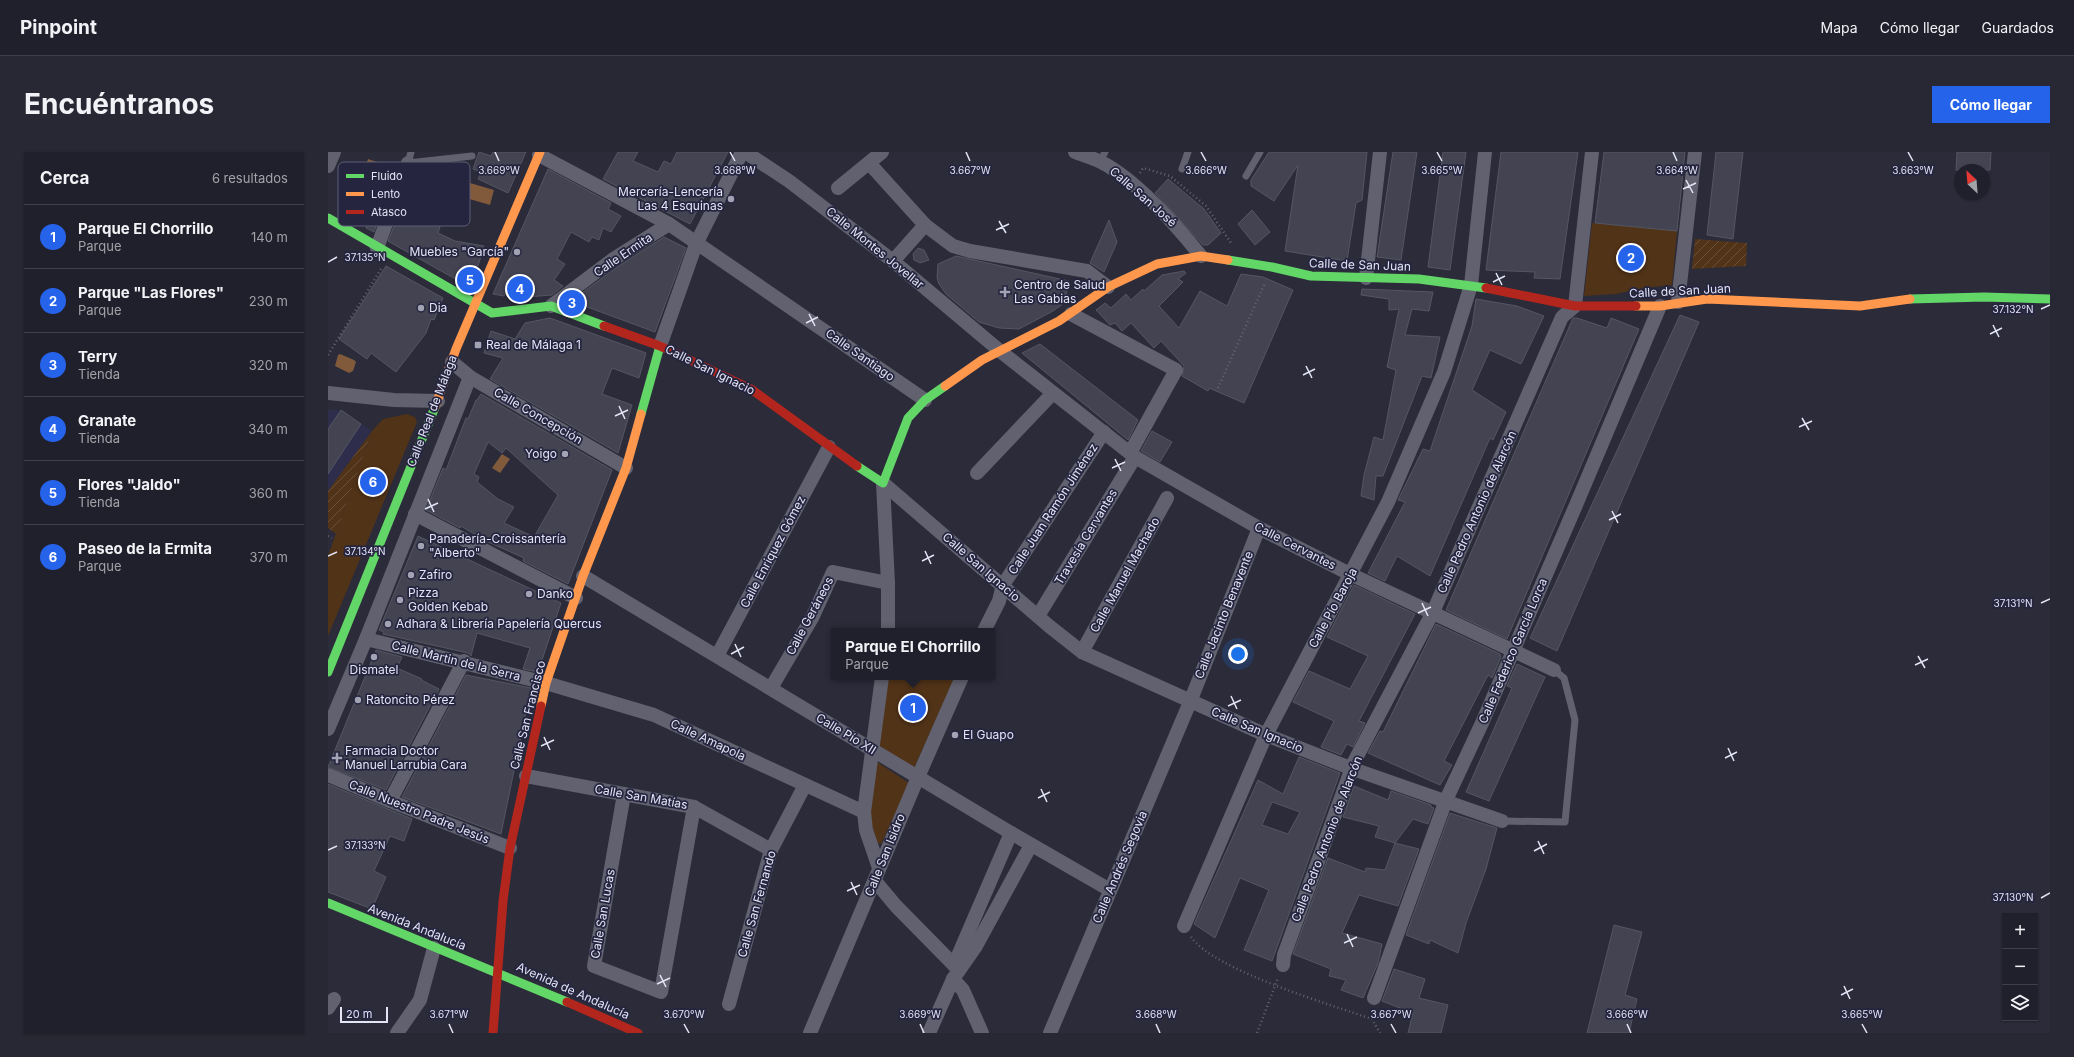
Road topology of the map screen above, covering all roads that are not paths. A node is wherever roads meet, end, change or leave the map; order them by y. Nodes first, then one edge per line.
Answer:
1 (334, 152) edge
2 (743, 152) edge
3 (882, 152) edge
4 (1075, 152) edge
5 (1188, 152) edge
6 (1260, 152) edge
7 (1380, 152) edge
8 (1485, 152) edge
9 (1592, 152) edge
10 (1695, 152) edge
11 (540, 153) edge
12 (472, 156) dead end
13 (409, 158) edge
14 (869, 163) junction
15 (328, 166) edge
16 (1182, 169) dead end
17 (1246, 176) dead end
18 (838, 188) dead end
19 (328, 218) edge
20 (338, 224) edge
21 (669, 224) junction
22 (925, 225) junction
23 (341, 226) edge
24 (385, 226) edge
25 (696, 244) junction
26 (377, 248) junction
27 (1201, 256) junction
28 (892, 261) junction
29 (1366, 278) junction
30 (1471, 285) junction
31 (1108, 287) junction
32 (2050, 299) edge
33 (1678, 302) junction
34 (475, 305) junction
35 (551, 306) junction
36 (1574, 306) junction
37 (1660, 306) junction
38 (1071, 314) junction
39 (660, 346) junction
40 (1000, 351) junction
41 (452, 362) junction
42 (470, 377) junction
43 (328, 393) edge
44 (1053, 393) junction
45 (925, 400) junction
46 (438, 401) junction
47 (1104, 432) junction
48 (829, 447) junction
49 (1133, 455) junction
50 (626, 468) junction
51 (977, 473) dead end
52 (883, 483) junction
53 (1167, 498) dead end
54 (416, 514) junction
55 (1259, 528) junction
56 (1350, 574) junction
57 (583, 576) junction
58 (888, 583) junction
59 (1003, 585) junction
60 (576, 598) junction
61 (1433, 612) junction
62 (1038, 616) junction
63 (888, 628) edge
64 (986, 628) edge
65 (366, 639) junction
66 (1513, 650) junction
67 (1082, 652) junction
68 (717, 656) junction
69 (464, 662) junction
70 (1554, 670) joint
71 (328, 672) edge
72 (882, 680) edge
73 (961, 680) edge
74 (546, 683) junction
75 (771, 688) junction
76 (1190, 702) junction
77 (328, 729) edge
78 (1266, 735) junction
79 (872, 749) junction
80 (1353, 769) junction
81 (328, 775) edge
82 (526, 776) junction
83 (918, 777) junction
84 (805, 786) junction
85 (624, 794) junction
86 (1446, 800) junction
87 (390, 801) junction
88 (694, 807) junction
89 (864, 812) junction
90 (1502, 821) joint
91 (1011, 833) junction
92 (1031, 845) junction
93 (510, 848) junction
94 (771, 850) junction
95 (877, 874) junction
96 (1110, 890) junction
97 (328, 904) edge
98 (1184, 926) road end
99 (434, 948) junction
100 (1283, 965) road end
101 (955, 971) junction
102 (498, 972) junction
103 (1374, 998) dead end
104 (729, 1004) dead end
105 (397, 1033) edge
106 (493, 1033) edge
107 (638, 1033) edge
108 (810, 1033) edge
109 (929, 1033) edge
110 (982, 1033) edge
111 (1050, 1033) edge

1 - 15 street
2 - 25 street
2 - 28 street, Calle Montes Jovellar
3 - 14 street
4 - 27 street, Calle San José
5 - 16 lane
6 - 17 lane
7 - 29 street
8 - 30 street, Calle Pío Baroja
9 - 36 street
10 - 33 street
11 - 21 street
11 - 34 street, Calle Real de Málaga
12 - 13 lane
14 - 18 street
14 - 22 street
19 - 20 street, Calle San Ignacio
21 - 25 street
21 - 35 street, Calle Ermita
22 - 28 street
22 - 31 street
23 - 26 street, Calle San Ignacio
24 - 26 street
25 - 39 street
25 - 45 street, Calle Santiago
26 - 34 street, Calle San Ignacio
27 - 29 street, Calle de San Juan
27 - 31 street, Calle de San Juan
28 - 40 street, Calle Montes Jovellar
29 - 30 street, Calle de San Juan
30 - 36 street, Calle de San Juan
30 - 56 street, Calle Pío Baroja
31 - 38 street, Calle de San Juan
32 - 33 street, Calle de San Juan
33 - 37 street, Calle de San Juan
34 - 35 street, Calle San Ignacio
34 - 41 street, Calle Real de Málaga
35 - 39 street, Calle San Ignacio
36 - 37 street, Calle de San Juan
36 - 61 street, Calle Pedro Antonio de Alarcón
37 - 66 street, Calle Federico García Lorca
38 - 40 street, Calle de San Juan
38 - 49 street, Travesía Cervantes
39 - 48 street, Calle San Ignacio
39 - 50 street, Calle San Francisco
40 - 44 street, Calle Cervantes
40 - 45 street, Calle de San Juan
41 - 42 street, Calle Concepción
41 - 46 street, Calle Real de Málaga
42 - 50 street, Calle Concepción
42 - 54 street, Calle Real de Málaga
43 - 46 street
44 - 47 street, Calle Cervantes
44 - 51 street
45 - 52 street, Calle de San Juan
46 - 71 street, Calle Real de Málaga
47 - 49 street, Calle Cervantes
47 - 59 street, Calle Juan Ramón Jiménez
48 - 52 street, Calle San Ignacio
48 - 68 street, Calle Enriquez Gómez
49 - 55 street, Calle Cervantes
49 - 62 street, Travesía Cervantes
50 - 57 street, Calle San Francisco
52 - 58 street
52 - 59 street, Calle San Ignacio
53 - 67 street, Calle Manuel Machado
54 - 60 street
54 - 65 street, Calle Real de Málaga
55 - 56 street, Calle Cervantes
55 - 76 street, Calle Jacinto Benavente
56 - 61 street, Calle Cervantes
56 - 78 street, Calle Pío Baroja
57 - 60 street, Calle San Francisco
57 - 68 street, Calle Pío XII
58 - 63 street
58 - 75 street, Calle Geráneos
59 - 62 street, Calle San Ignacio
59 - 64 street
60 - 74 street, Calle San Francisco
61 - 66 street, Calle Cervantes
61 - 80 street, Calle Pedro Antonio de Alarcón
62 - 67 street, Calle San Ignacio
65 - 69 street, Calle Martin de la Serra
65 - 77 street, Calle Real de Málaga
66 - 70 street, Calle Cervantes
66 - 86 street, Calle Federico García Lorca
67 - 76 street, Calle San Ignacio
68 - 75 street, Calle Pío XII
69 - 74 street, Calle Martin de la Serra
69 - 87 street
70 - 90 lane
72 - 79 street
73 - 83 street, Calle San Isidro
74 - 82 street, Calle San Francisco
74 - 84 street, Calle Amapola
75 - 79 street, Calle Pío XII
76 - 78 street, Calle San Ignacio
76 - 96 street, Calle Andrés Segovia
78 - 80 street, Calle San Ignacio
78 - 98 street, Calle Pío Baroja
79 - 83 street, Calle Pío XII
79 - 89 street
80 - 86 street, Calle San Ignacio
80 - 100 street, Calle Pedro Antonio de Alarcón
81 - 87 street, Calle Nuestro Padre Jesús
82 - 85 street, Calle San Matías
82 - 93 street, Calle San Francisco
83 - 91 street, Calle Pío XII
83 - 95 street, Calle San Isidro
84 - 89 street, Calle Amapola
84 - 94 street, Calle San Fernando
85 - 88 street, Calle San Matías
85 - 88 street, Calle San Lucas
86 - 90 street, Calle San Ignacio
86 - 103 street, Calle Federico García Lorca
87 - 93 street, Calle Nuestro Padre Jesús
88 - 94 street, Calle San Matías
89 - 95 street
91 - 92 street, Calle Pío XII
91 - 101 street
92 - 96 street, Calle Pío XII
92 - 101 street
93 - 102 street, Calle San Francisco
94 - 104 street, Calle San Fernando
95 - 101 street
95 - 108 street, Calle San Isidro
96 - 111 street, Calle Andrés Segovia
97 - 99 street, Avenida Andalucía
99 - 102 street, Avenida Andalucía
99 - 105 street
101 - 109 street
101 - 110 street
102 - 106 street, Calle San Francisco
102 - 107 street, Avenida de Andalucía

